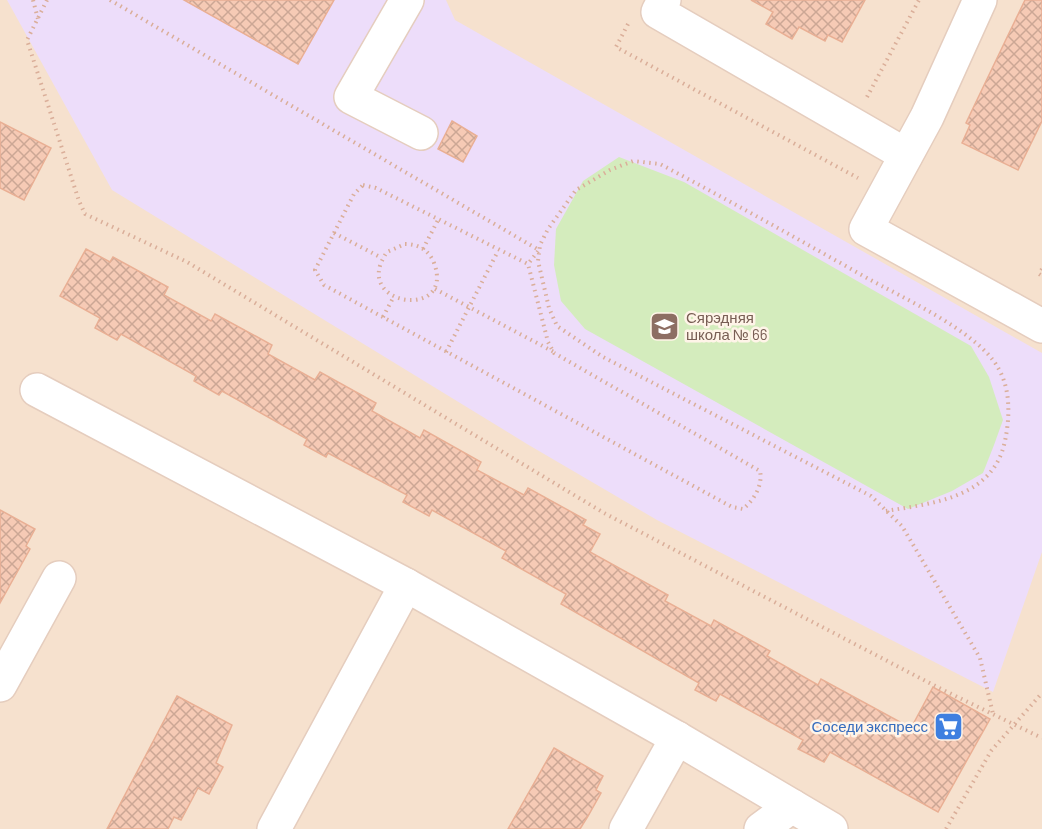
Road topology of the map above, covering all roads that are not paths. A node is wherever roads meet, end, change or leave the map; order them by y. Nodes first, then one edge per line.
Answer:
1 (407, 0) edge
2 (664, 0) edge
3 (980, 0) edge
4 (421, 133) dead end
5 (906, 155) junction
6 (1042, 326) edge
7 (37, 390) dead end
8 (59, 578) dead end
9 (406, 585) junction
10 (0, 685) edge
11 (678, 738) junction
12 (792, 806) junction
13 (274, 829) edge
14 (626, 829) edge
15 (761, 829) edge
16 (831, 829) edge

1 - 4 lane
2 - 5 lane
3 - 5 lane
5 - 6 lane
7 - 9 lane
8 - 10 lane
9 - 11 lane
9 - 13 lane
11 - 12 lane
11 - 14 lane
12 - 15 lane
12 - 16 lane

